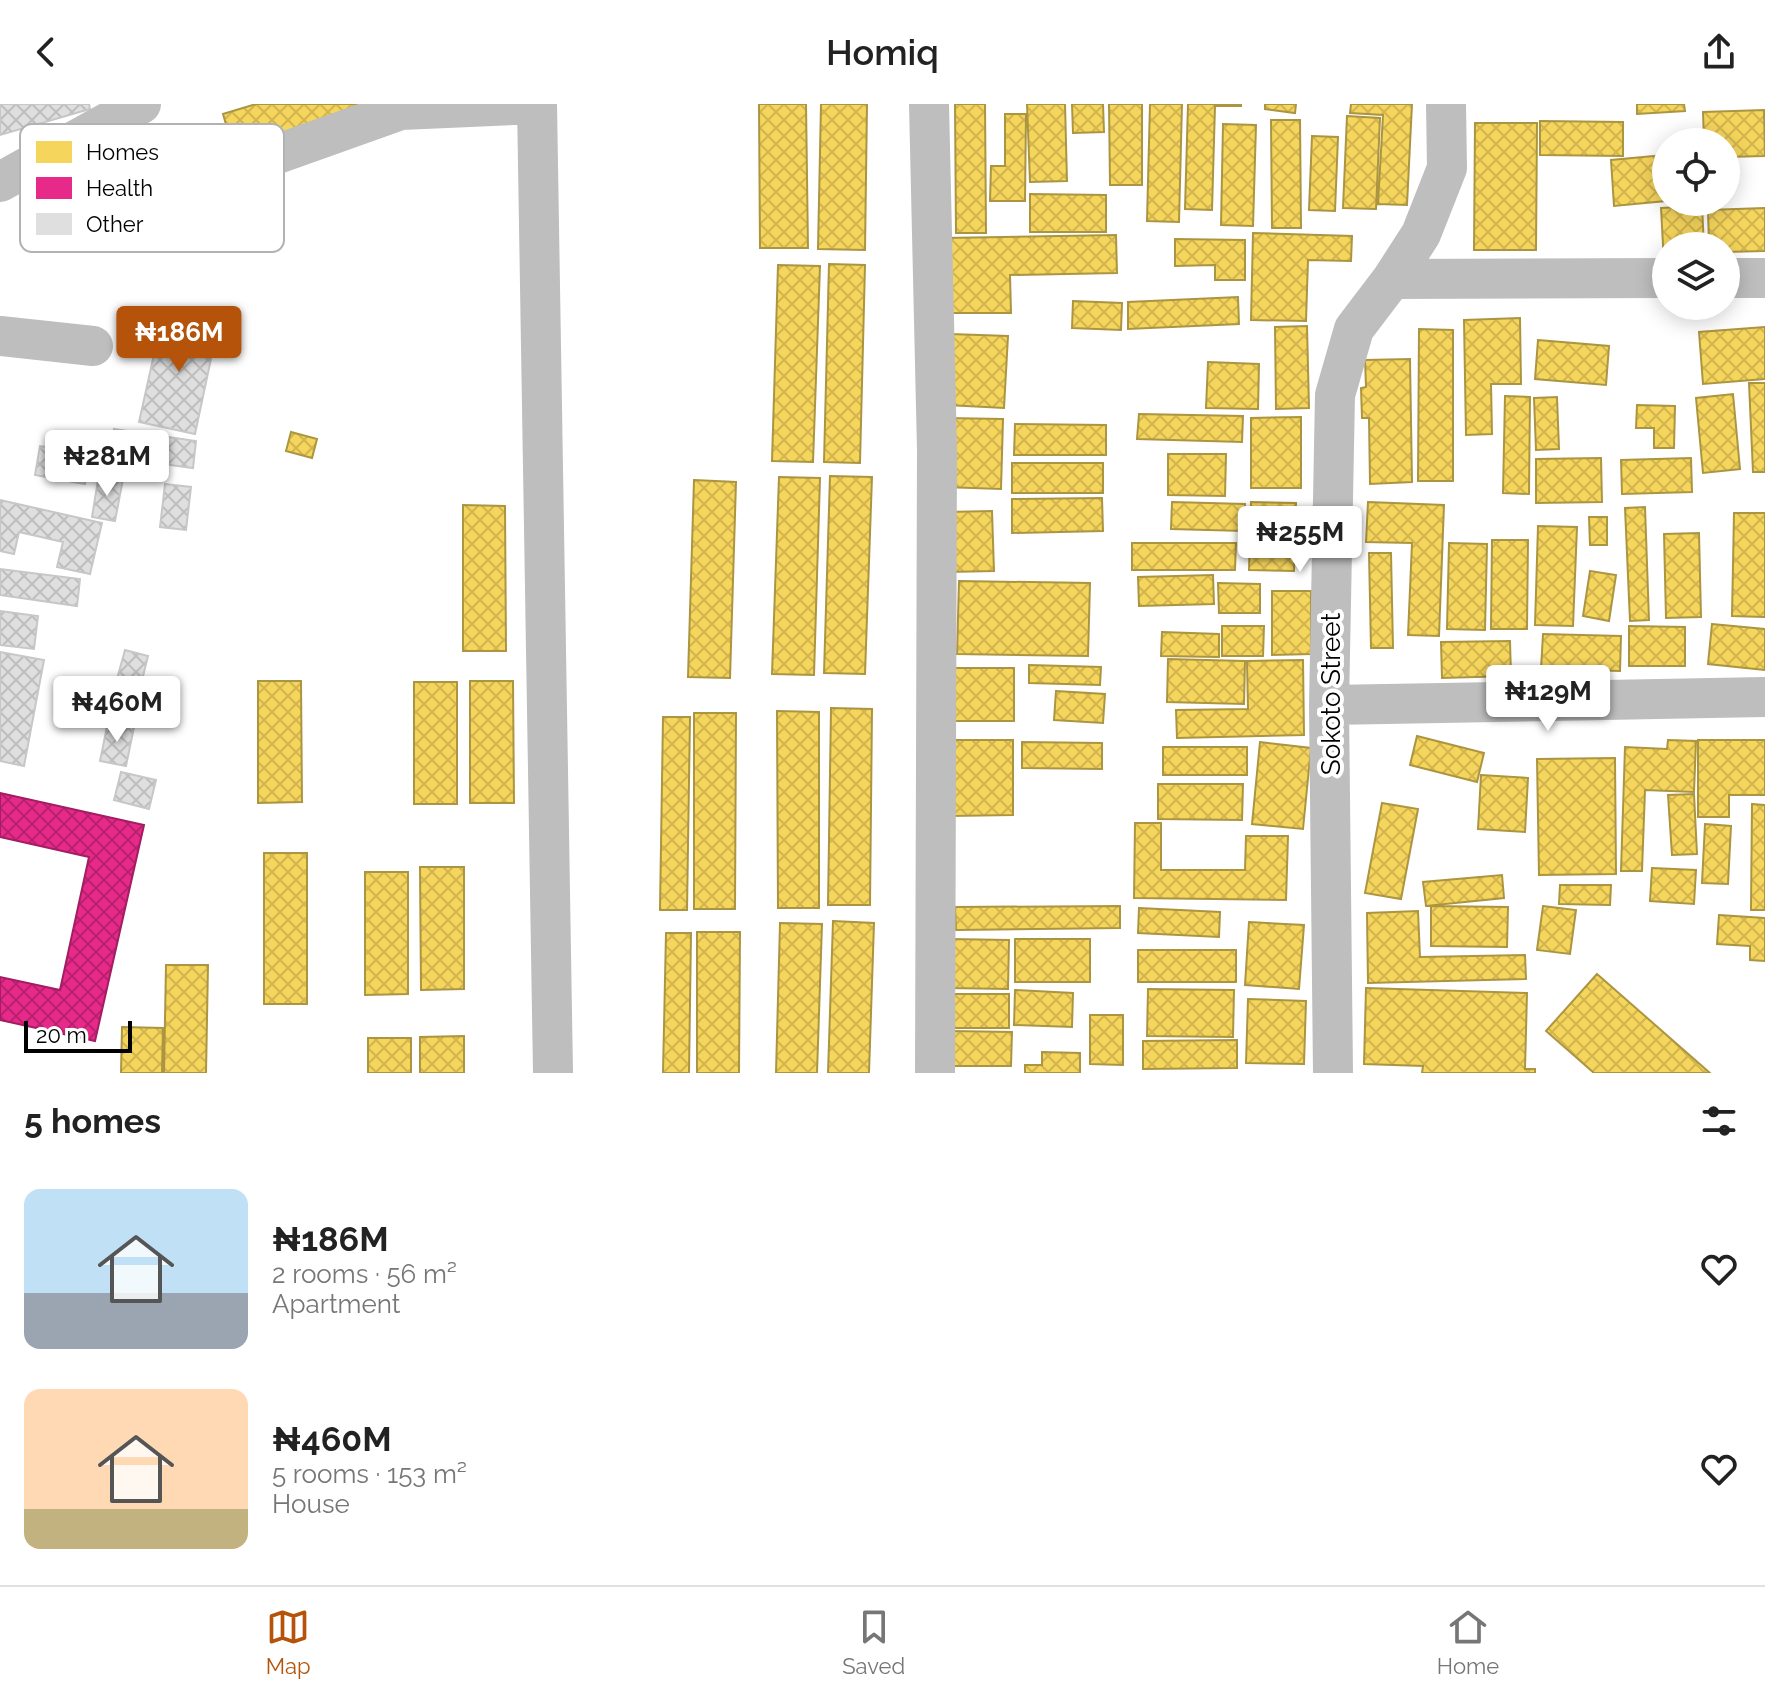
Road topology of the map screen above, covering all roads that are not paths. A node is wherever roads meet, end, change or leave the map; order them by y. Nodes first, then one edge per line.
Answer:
1 (537, 104) edge
2 (929, 104) edge
3 (1446, 104) edge
4 (136, 105) edge
5 (102, 124) edge
6 (284, 152) edge
7 (20, 171) edge
8 (0, 182) edge
9 (1652, 278) edge
10 (1740, 278) edge
11 (1765, 278) edge
12 (1392, 279) junction
13 (0, 336) edge
14 (93, 346) dead end
15 (1765, 697) edge
16 (1329, 705) junction
17 (553, 1073) edge
18 (935, 1073) edge
19 (1333, 1073) edge

1 - 6 street
1 - 17 street
2 - 18 street
3 - 12 street, Sokoto Street
4 - 5 street
7 - 8 street
9 - 12 street
10 - 11 street
12 - 16 street, Sokoto Street
13 - 14 street
15 - 16 street
16 - 19 street, Sokoto Street

